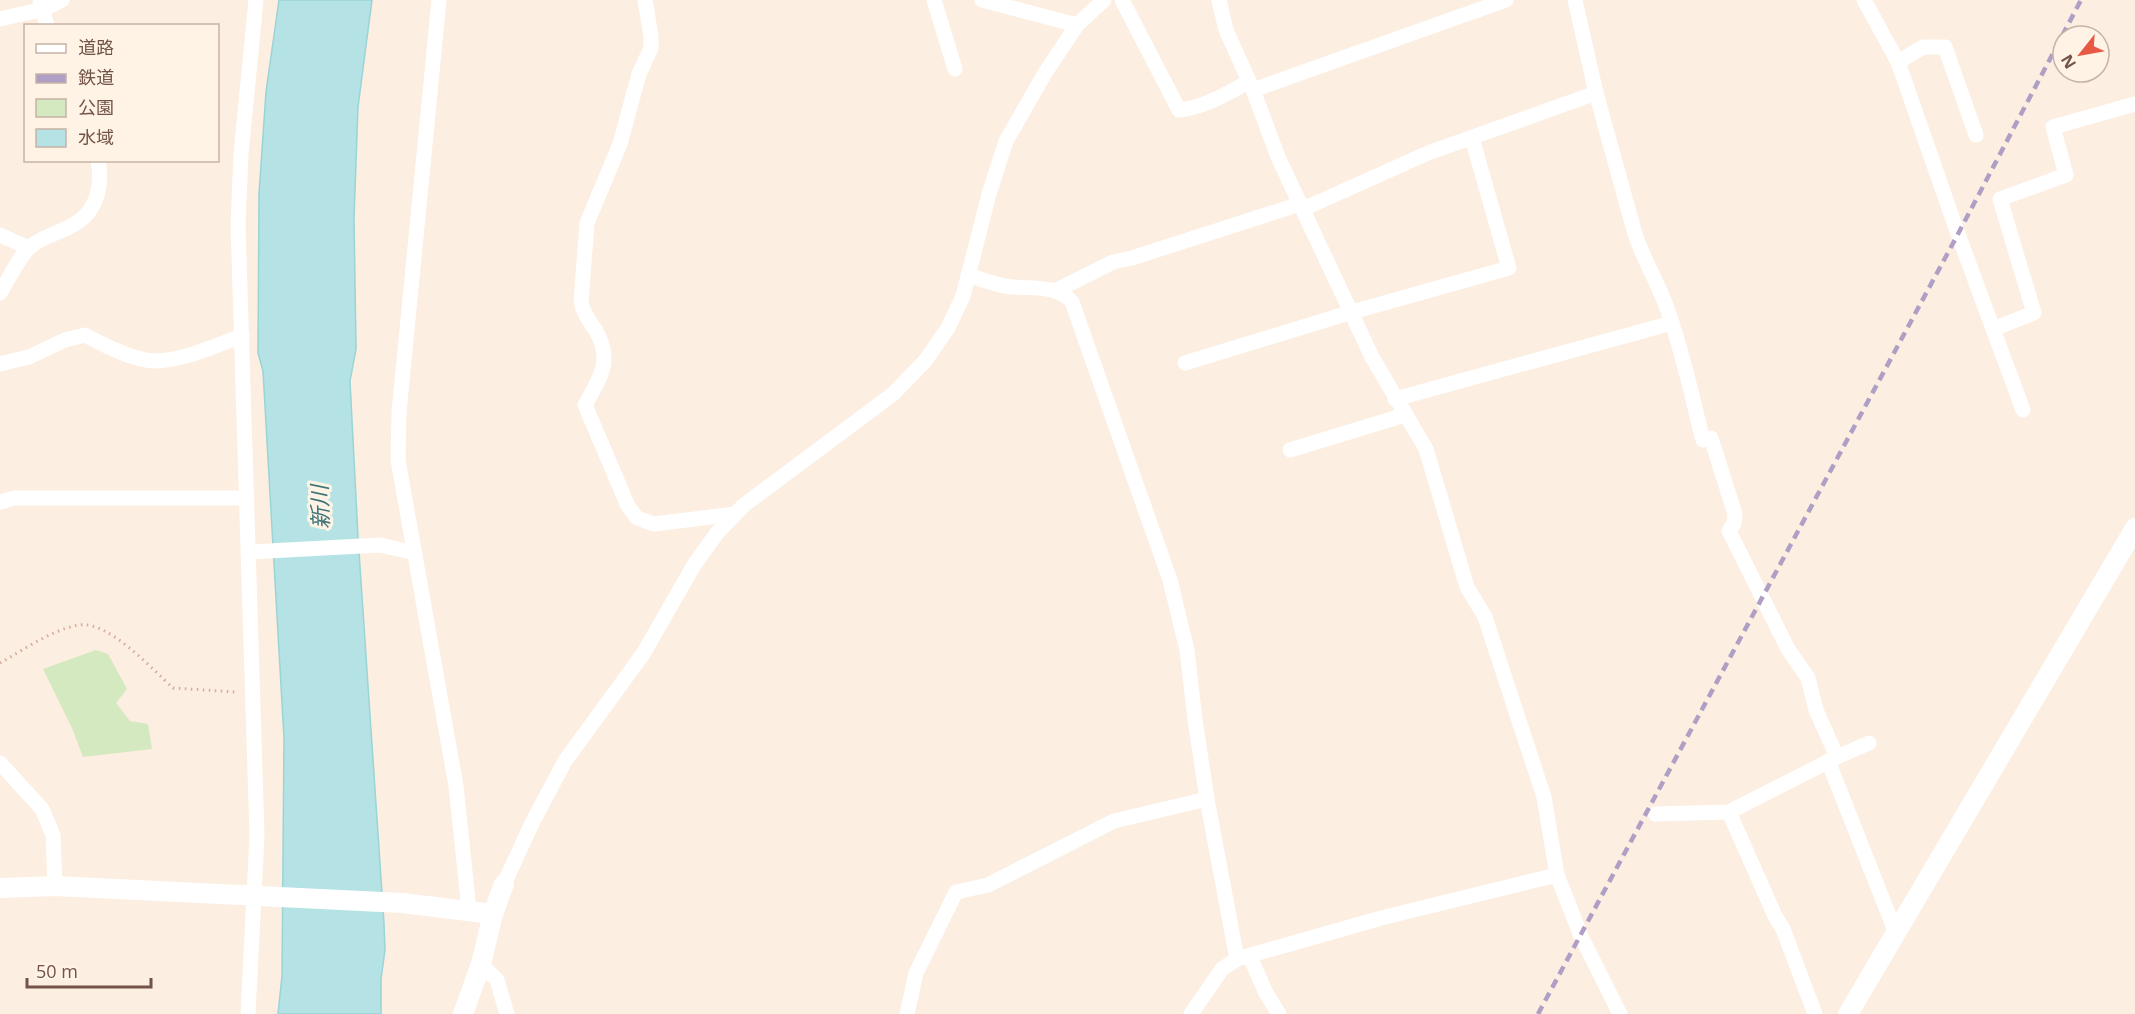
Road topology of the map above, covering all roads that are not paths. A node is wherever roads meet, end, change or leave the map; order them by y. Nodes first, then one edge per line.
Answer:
1 (62, 0) edge
2 (256, 0) edge
3 (439, 0) edge
4 (645, 0) edge
5 (934, 0) edge
6 (982, 0) edge
7 (1104, 0) edge
8 (1122, 0) edge
9 (1220, 0) edge
10 (1506, 0) edge
11 (1575, 0) edge
12 (1864, 0) edge
13 (42, 4) edge
14 (0, 19) edge
15 (47, 24) edge
16 (1077, 25) junction
17 (1898, 62) junction
18 (955, 69) dead end
19 (1251, 86) junction
20 (1596, 93) junction
21 (2135, 104) edge
22 (1976, 135) dead end
23 (1472, 138) junction
24 (98, 162) edge
25 (1302, 207) junction
26 (0, 235) edge
27 (29, 248) junction
28 (968, 275) junction
29 (1057, 290) junction
30 (0, 292) edge
31 (1352, 312) junction
32 (1672, 323) junction
33 (1993, 328) junction
34 (242, 336) junction
35 (1185, 363) dead end
36 (0, 364) edge
37 (1395, 399) junction
38 (2023, 410) dead end
39 (1405, 415) junction
40 (1290, 450) dead end
41 (246, 498) junction
42 (0, 502) edge
43 (735, 514) junction
44 (2135, 528) edge
45 (253, 552) junction
46 (415, 553) junction
47 (1869, 743) dead end
48 (1832, 759) junction
49 (0, 763) edge
50 (1207, 799) junction
51 (1729, 812) junction
52 (1655, 814) dead end
53 (1557, 876) junction
54 (504, 884) joint
55 (55, 886) junction
56 (0, 888) edge
57 (259, 895) junction
58 (469, 910) junction
59 (493, 914) junction
60 (1896, 933) junction
61 (1244, 958) junction
62 (482, 964) junction
63 (248, 1014) edge
64 (463, 1014) edge
65 (507, 1014) edge
66 (908, 1014) edge
67 (1191, 1014) edge
68 (1279, 1014) edge
69 (1620, 1014) edge
70 (1815, 1014) edge
71 (1848, 1014) edge

1 - 13 street
2 - 34 street
3 - 46 street
4 - 43 street
5 - 18 street
6 - 16 street
7 - 16 street
8 - 19 street
9 - 19 street
10 - 19 street
11 - 20 street
12 - 17 street
13 - 14 street
13 - 15 street
16 - 28 street
17 - 22 street
17 - 33 street
19 - 25 street
20 - 23 street
20 - 32 street
21 - 33 street
23 - 25 street
23 - 31 street
24 - 27 street
25 - 29 street
25 - 31 street
26 - 27 street
27 - 30 street
28 - 29 street
28 - 43 street
29 - 50 street
31 - 35 street
31 - 37 street
32 - 37 street
32 - 48 street
33 - 38 street
34 - 36 street
34 - 41 street
37 - 39 street
39 - 40 street
39 - 53 street
41 - 42 street
41 - 45 street
43 - 54 street
44 - 60 street
45 - 46 street
45 - 57 street
46 - 58 street
47 - 48 street
48 - 51 street
48 - 60 street
49 - 55 street
50 - 61 street
50 - 66 street
51 - 52 street
51 - 70 street
53 - 61 street
53 - 69 street
54 - 59 street
55 - 56 street
55 - 57 street
57 - 58 street
57 - 63 street
58 - 59 street
59 - 62 street
60 - 71 street
61 - 67 street
61 - 68 street
62 - 64 street
62 - 65 street

